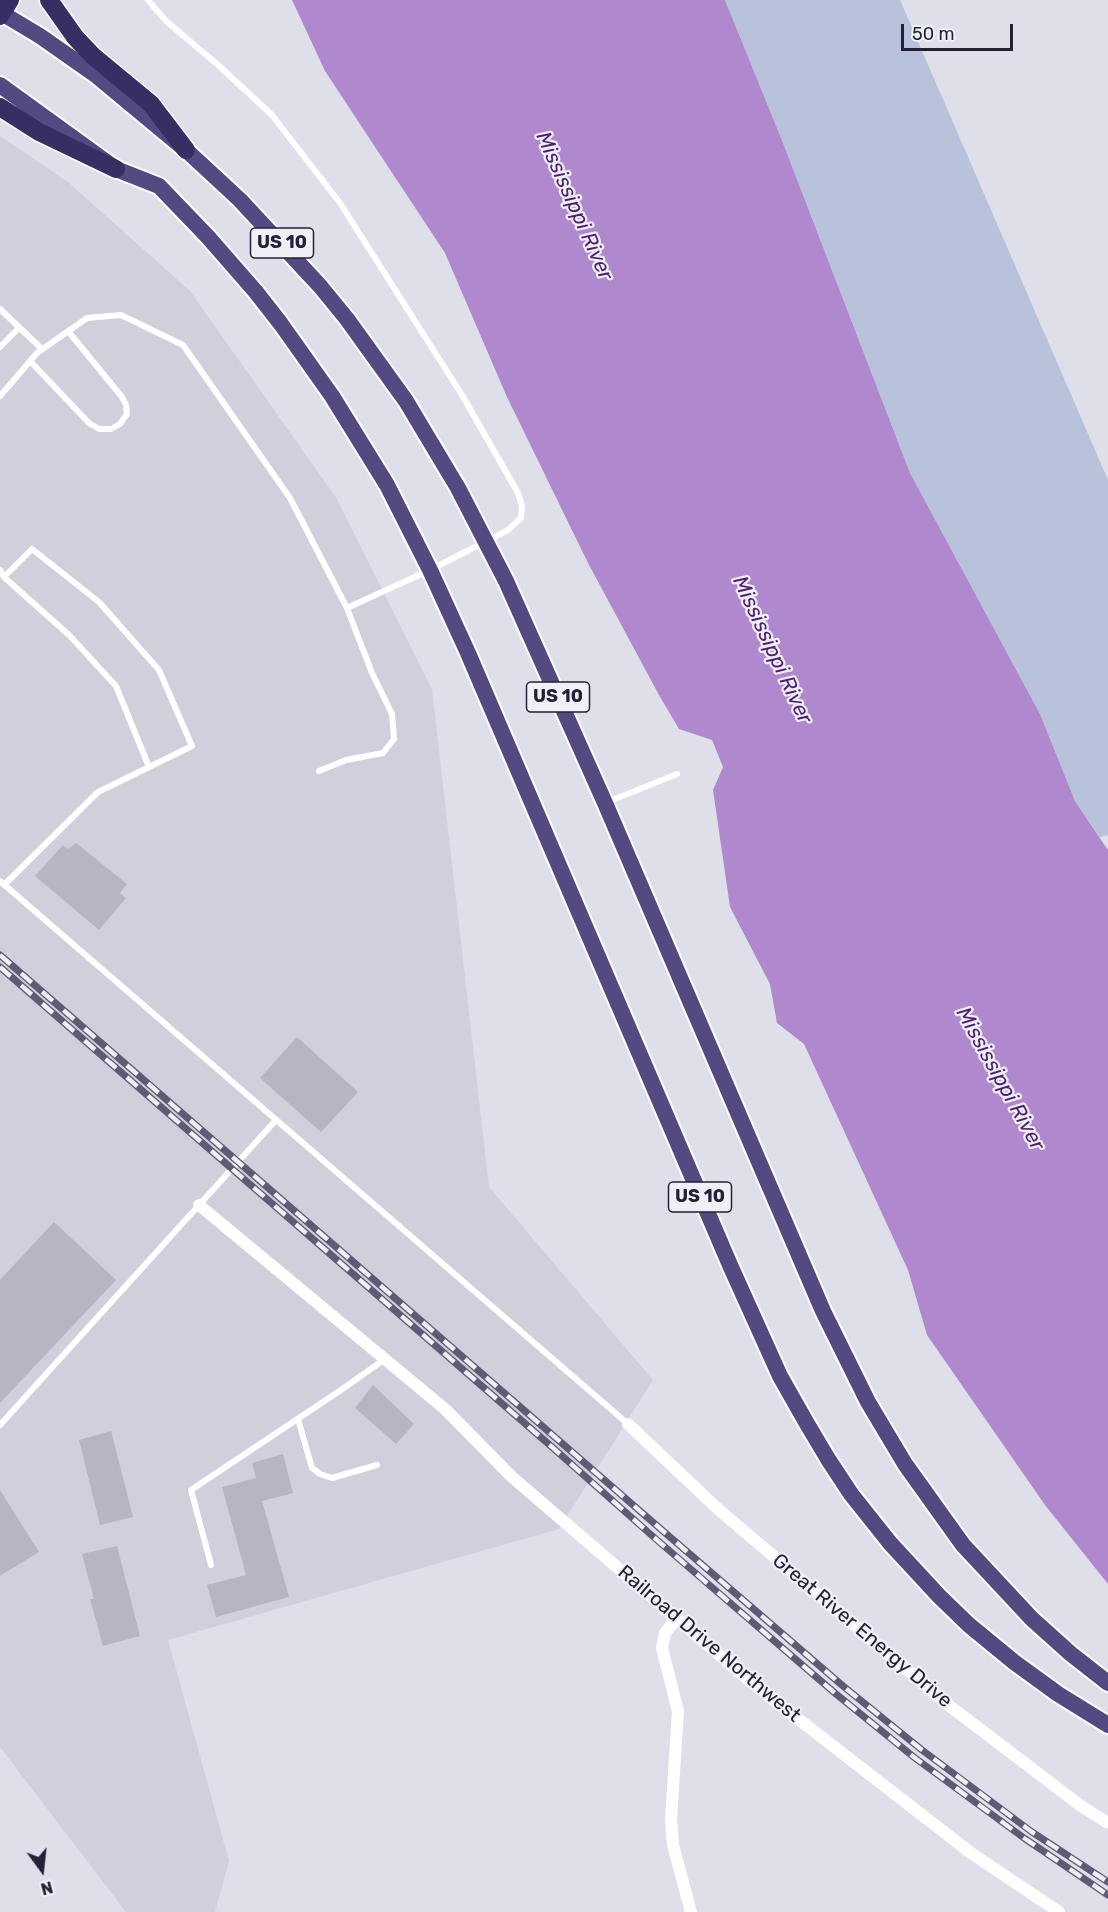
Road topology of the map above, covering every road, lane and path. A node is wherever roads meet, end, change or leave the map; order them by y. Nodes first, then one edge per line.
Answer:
1 (49, 0) edge
2 (147, 0) edge
3 (3, 10) edge
4 (0, 85) edge
5 (0, 107) edge
6 (186, 150) junction
7 (116, 169) junction
8 (0, 309) edge
9 (19, 328) junction
10 (68, 331) junction
11 (0, 347) edge
12 (42, 350) junction
13 (30, 361) junction
14 (0, 396) edge
15 (487, 541) junction
16 (0, 570) edge
17 (430, 570) junction
18 (4, 577) junction
19 (347, 608) junction
20 (149, 767) junction
21 (319, 771) dead end
22 (677, 774) dead end
23 (605, 803) junction
24 (2, 883) edge
25 (276, 1120) junction
26 (199, 1205) junction
27 (381, 1355) junction
28 (298, 1419) junction
29 (628, 1424) joint
30 (0, 1425) edge
31 (377, 1465) dead end
32 (211, 1565) dead end
33 (677, 1618) junction
34 (1108, 1683) edge
35 (1108, 1725) edge
36 (1108, 1823) edge
37 (692, 1912) edge
38 (1059, 1912) edge

1 - 6 highway
2 - 15 lane
3 - 6 highway, US 10
4 - 7 highway, US 10
5 - 7 highway
6 - 15 highway, US 10
7 - 17 highway, US 10
8 - 9 lane
9 - 11 lane
9 - 12 lane
10 - 12 lane
10 - 13 lane
10 - 19 lane
12 - 13 lane
13 - 14 lane
15 - 17 lane
15 - 23 highway, US 10
16 - 18 lane
17 - 19 lane
17 - 35 highway, US 10
18 - 20 lane
18 - 20 lane
19 - 21 lane
20 - 24 lane
22 - 23 lane
23 - 34 highway, US 10
24 - 25 lane
25 - 26 lane
25 - 29 lane
26 - 27 street, Railroad Drive Northwest
26 - 30 lane
27 - 28 lane
27 - 33 street, Railroad Drive Northwest
28 - 31 lane
28 - 32 lane
29 - 36 street, Great River Energy Drive
33 - 37 street
33 - 38 street, Railroad Drive Northwest

